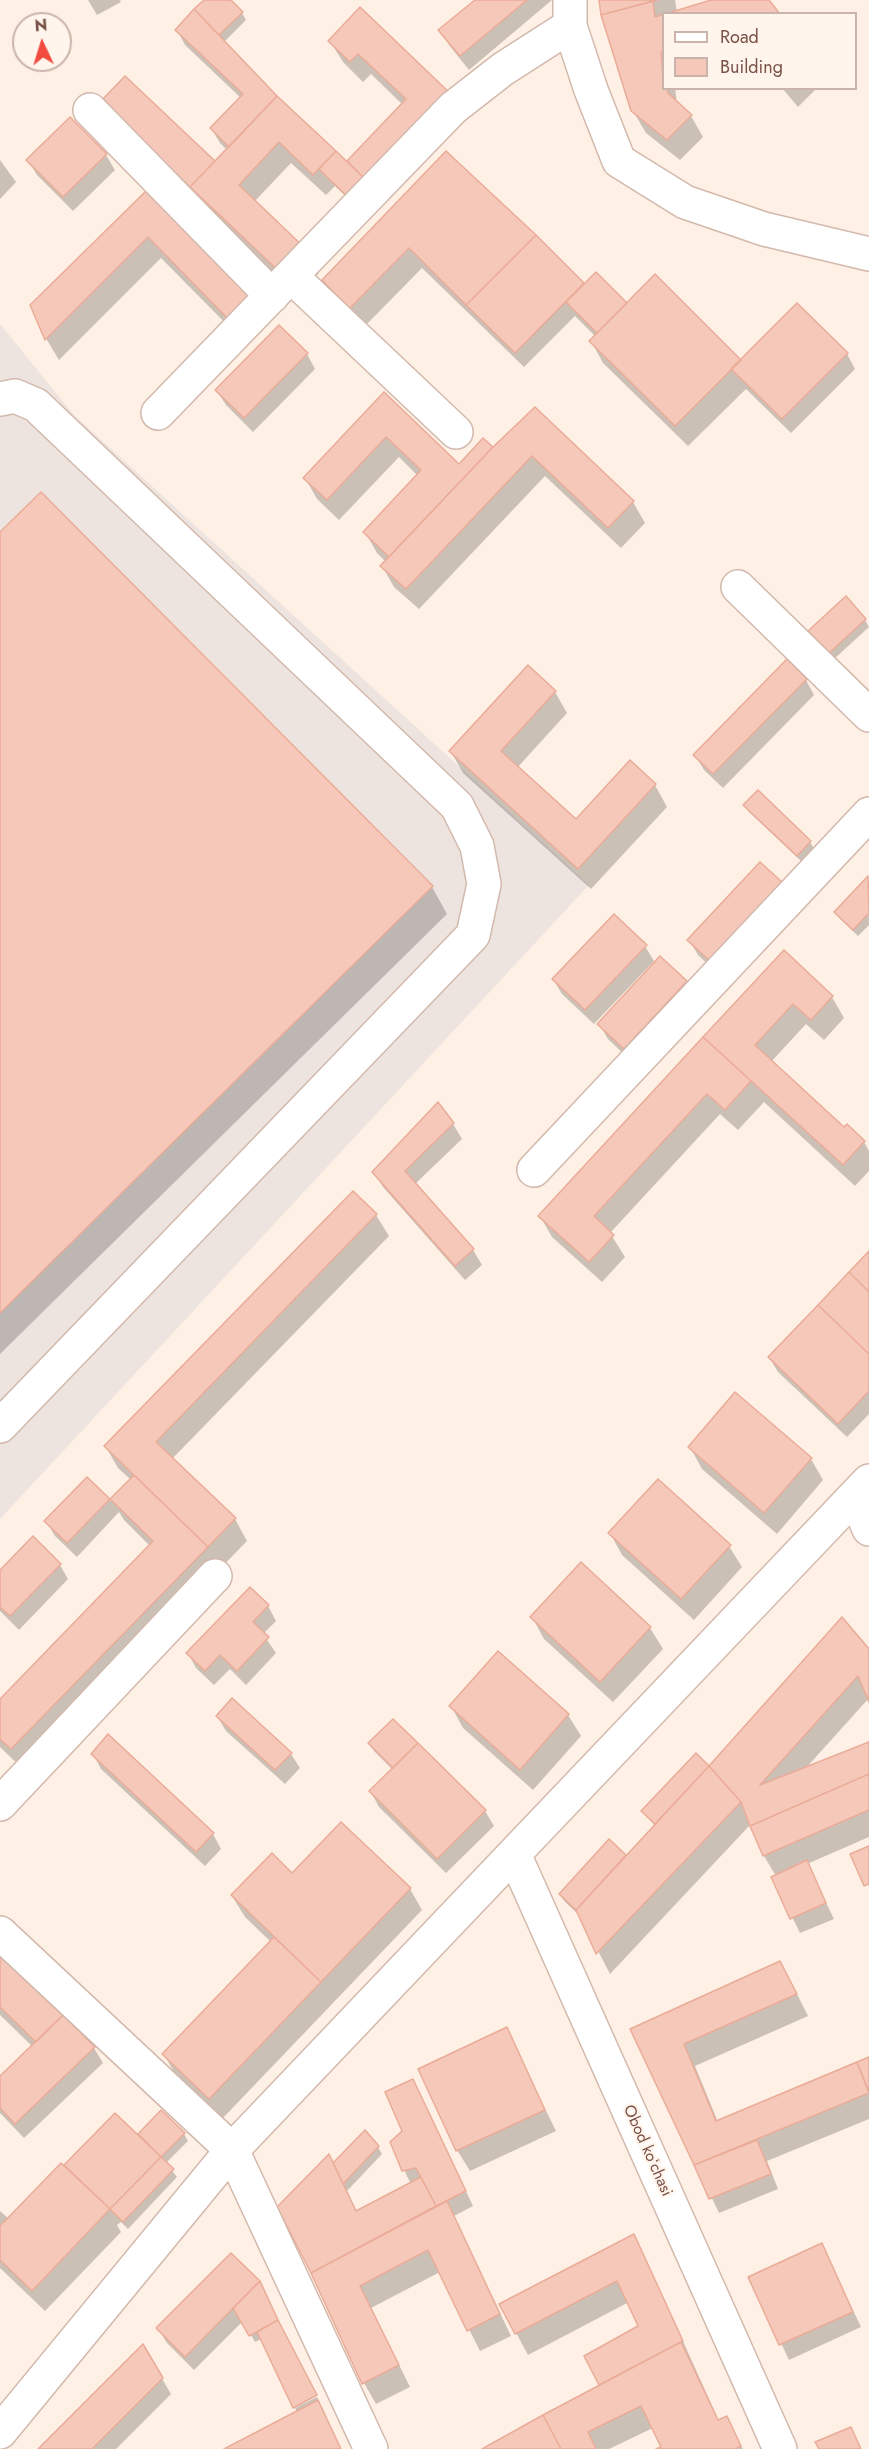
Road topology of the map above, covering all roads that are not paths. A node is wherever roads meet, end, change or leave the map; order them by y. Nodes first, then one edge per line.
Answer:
1 (570, 13) edge
2 (90, 110) dead end
3 (869, 254) edge
4 (282, 286) junction
5 (0, 399) edge
6 (158, 413) dead end
7 (456, 432) dead end
8 (738, 587) dead end
9 (869, 714) edge
10 (869, 814) edge
11 (534, 1170) dead end
12 (0, 1426) edge
13 (862, 1488) edge
14 (869, 1529) edge
15 (215, 1576) dead end
16 (0, 1804) edge
17 (514, 1854) junction
18 (0, 1933) edge
19 (232, 2150) junction
20 (0, 2432) edge
21 (371, 2449) edge
22 (780, 2449) edge

1 - 3 street
1 - 4 street
2 - 4 street
4 - 6 street
4 - 7 street
5 - 12 street
8 - 9 street
10 - 11 street
13 - 14 street
13 - 17 street
15 - 16 street
17 - 19 street
17 - 22 street, Obod koʻchasi
18 - 19 street
19 - 20 street
19 - 21 street

